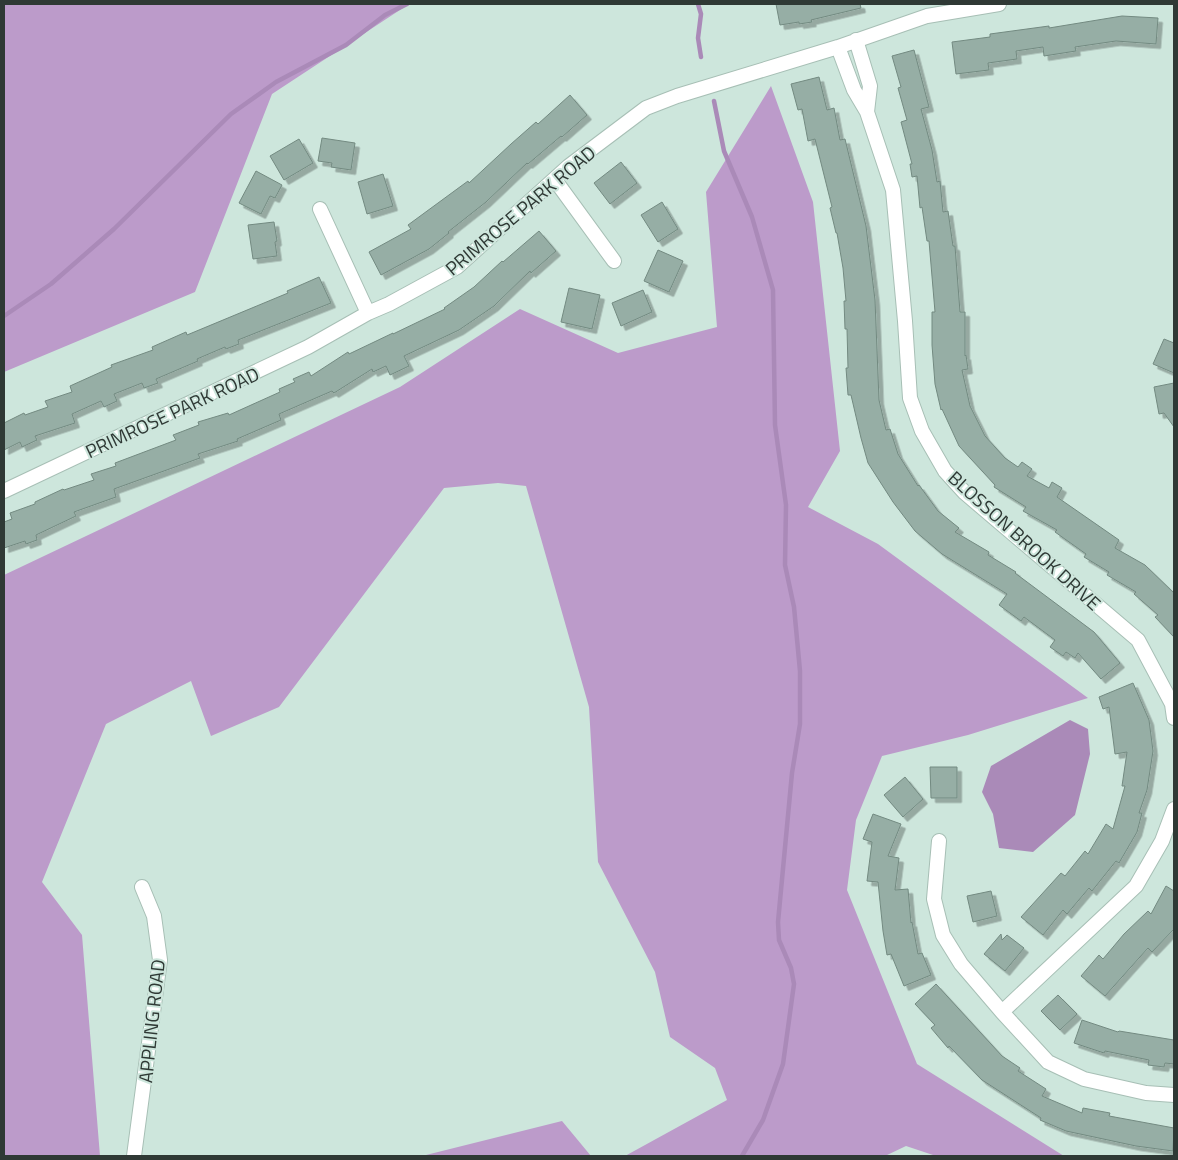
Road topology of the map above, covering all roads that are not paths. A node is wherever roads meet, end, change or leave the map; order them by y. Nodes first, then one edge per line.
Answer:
1 (999, 4) edge
2 (856, 40) junction
3 (838, 47) junction
4 (866, 112) junction
5 (555, 180) junction
6 (320, 209) dead end
7 (614, 261) dead end
8 (368, 313) junction
9 (4, 491) edge
10 (1174, 718) edge
11 (1174, 809) edge
12 (939, 841) dead end
13 (142, 887) dead end
14 (1002, 1012) junction
15 (1174, 1095) edge
16 (134, 1156) edge

1 - 2 street, PRIMROSE PARK ROAD
2 - 3 street, PRIMROSE PARK ROAD
2 - 4 street, BLOSSON BROOK DRIVE
3 - 4 street, BLOSSON BROOK DRIVE
3 - 5 street, PRIMROSE PARK ROAD
4 - 10 street, BLOSSON BROOK DRIVE
5 - 7 street
5 - 8 street, PRIMROSE PARK ROAD
6 - 8 street
8 - 9 street, PRIMROSE PARK ROAD
11 - 14 street
12 - 14 street
13 - 16 street, APPLING ROAD
14 - 15 street

